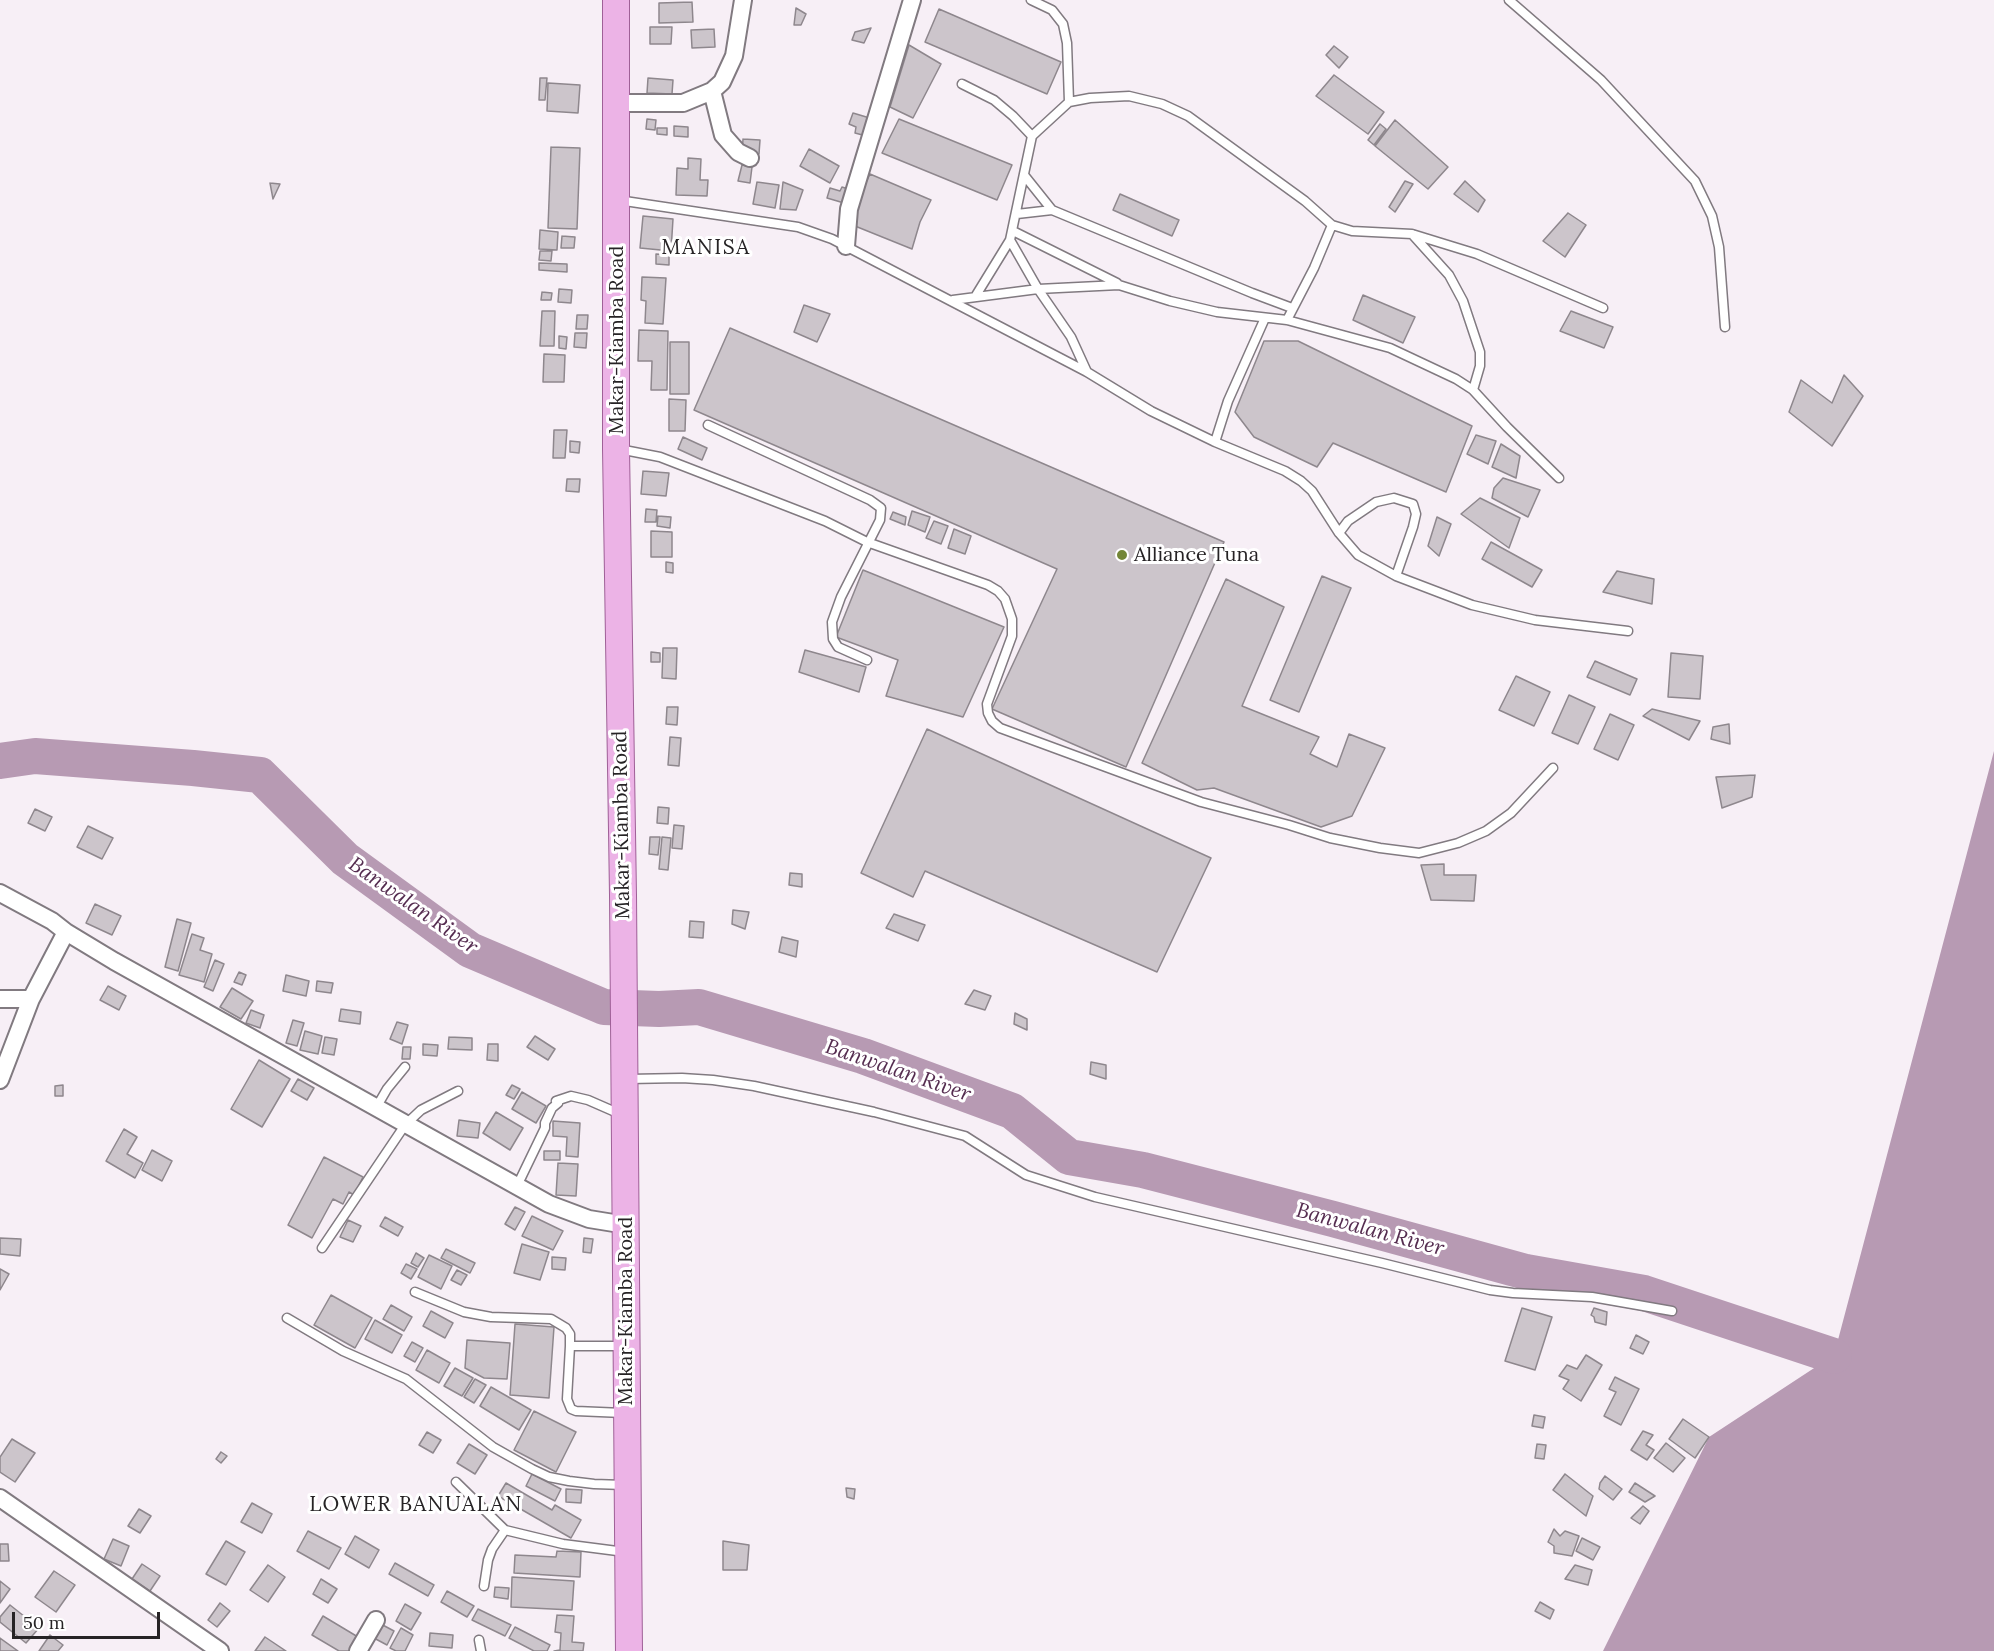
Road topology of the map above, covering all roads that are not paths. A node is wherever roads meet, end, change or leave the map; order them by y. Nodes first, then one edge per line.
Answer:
1 (616, 0) edge
2 (744, 0) edge
3 (912, 0) edge
4 (1031, 0) edge
5 (1509, 0) edge
6 (962, 84) dead end
7 (712, 91) junction
8 (1069, 102) junction
9 (617, 103) junction
10 (1032, 136) junction
11 (750, 158) dead end
12 (1024, 175) junction
13 (617, 200) junction
14 (1052, 210) junction
15 (1017, 214) junction
16 (1332, 225) junction
17 (1412, 234) junction
18 (1011, 235) junction
19 (846, 246) junction
20 (1119, 285) junction
21 (1038, 289) junction
22 (975, 297) junction
23 (953, 300) junction
24 (1292, 308) junction
25 (1604, 308) dead end
26 (1265, 318) junction
27 (1287, 320) junction
28 (1725, 327) dead end
29 (1087, 372) junction
30 (1473, 390) junction
31 (708, 425) dead end
32 (1215, 442) junction
33 (616, 449) junction
34 (1559, 478) dead end
35 (1339, 534) junction
36 (867, 542) junction
37 (1396, 576) junction
38 (1628, 631) dead end
39 (867, 660) dead end
40 (1552, 768) dead end
41 (0, 893) edge
42 (66, 933) junction
43 (0, 999) edge
44 (31, 999) junction
45 (405, 1067) dead end
46 (624, 1072) junction
47 (0, 1080) edge
48 (458, 1091) dead end
49 (375, 1108) junction
50 (625, 1116) junction
51 (405, 1125) junction
52 (517, 1186) junction
53 (626, 1225) junction
54 (322, 1248) dead end
55 (415, 1292) dead end
56 (1671, 1311) dead end
57 (287, 1318) dead end
58 (570, 1346) junction
59 (626, 1346) junction
60 (627, 1413) junction
61 (456, 1482) dead end
62 (627, 1485) junction
63 (0, 1498) edge
64 (505, 1530) junction
65 (628, 1553) junction
66 (484, 1586) dead end
67 (376, 1620) dead end
68 (479, 1640) dead end
69 (220, 1651) edge
70 (358, 1651) edge
71 (481, 1651) edge
72 (629, 1651) edge

1 - 9 main road, Makar-Kiamba Road
2 - 7 street
3 - 19 street
4 - 8 lane
5 - 28 lane
6 - 10 lane
7 - 9 street
7 - 11 street
8 - 10 lane
8 - 16 lane
9 - 13 main road, Makar-Kiamba Road
10 - 12 lane
12 - 14 lane
12 - 15 lane
13 - 19 lane
13 - 33 main road, Makar-Kiamba Road
14 - 15 lane
14 - 24 lane
15 - 18 lane
16 - 17 lane
16 - 24 lane
17 - 25 lane
17 - 30 lane
18 - 20 lane
18 - 21 lane
18 - 22 lane
19 - 23 lane
20 - 21 lane
20 - 26 lane
21 - 22 lane
21 - 29 lane
22 - 23 lane
23 - 29 lane
24 - 27 lane
26 - 27 lane
26 - 32 lane
27 - 30 lane
29 - 32 lane
30 - 34 lane
31 - 36 lane
32 - 35 lane
33 - 36 lane
33 - 46 main road, Makar-Kiamba Road
35 - 37 lane
35 - 37 lane
36 - 39 lane
36 - 40 lane
37 - 38 lane
41 - 42 street
42 - 44 street
42 - 49 street
43 - 44 street
44 - 47 street
45 - 49 lane
46 - 50 main road, Makar-Kiamba Road
46 - 56 lane
48 - 51 lane
49 - 51 street
50 - 52 lane
50 - 53 main road, Makar-Kiamba Road
51 - 52 street
51 - 54 lane
52 - 53 street
53 - 59 main road, Makar-Kiamba Road
55 - 58 lane
57 - 62 lane
58 - 59 lane
58 - 60 lane
59 - 60 main road, Makar-Kiamba Road
60 - 62 main road, Makar-Kiamba Road
61 - 64 lane
62 - 65 main road, Makar-Kiamba Road
63 - 69 street
64 - 65 lane
64 - 66 lane
65 - 72 main road, Makar-Kiamba Road
67 - 70 street
68 - 71 lane

